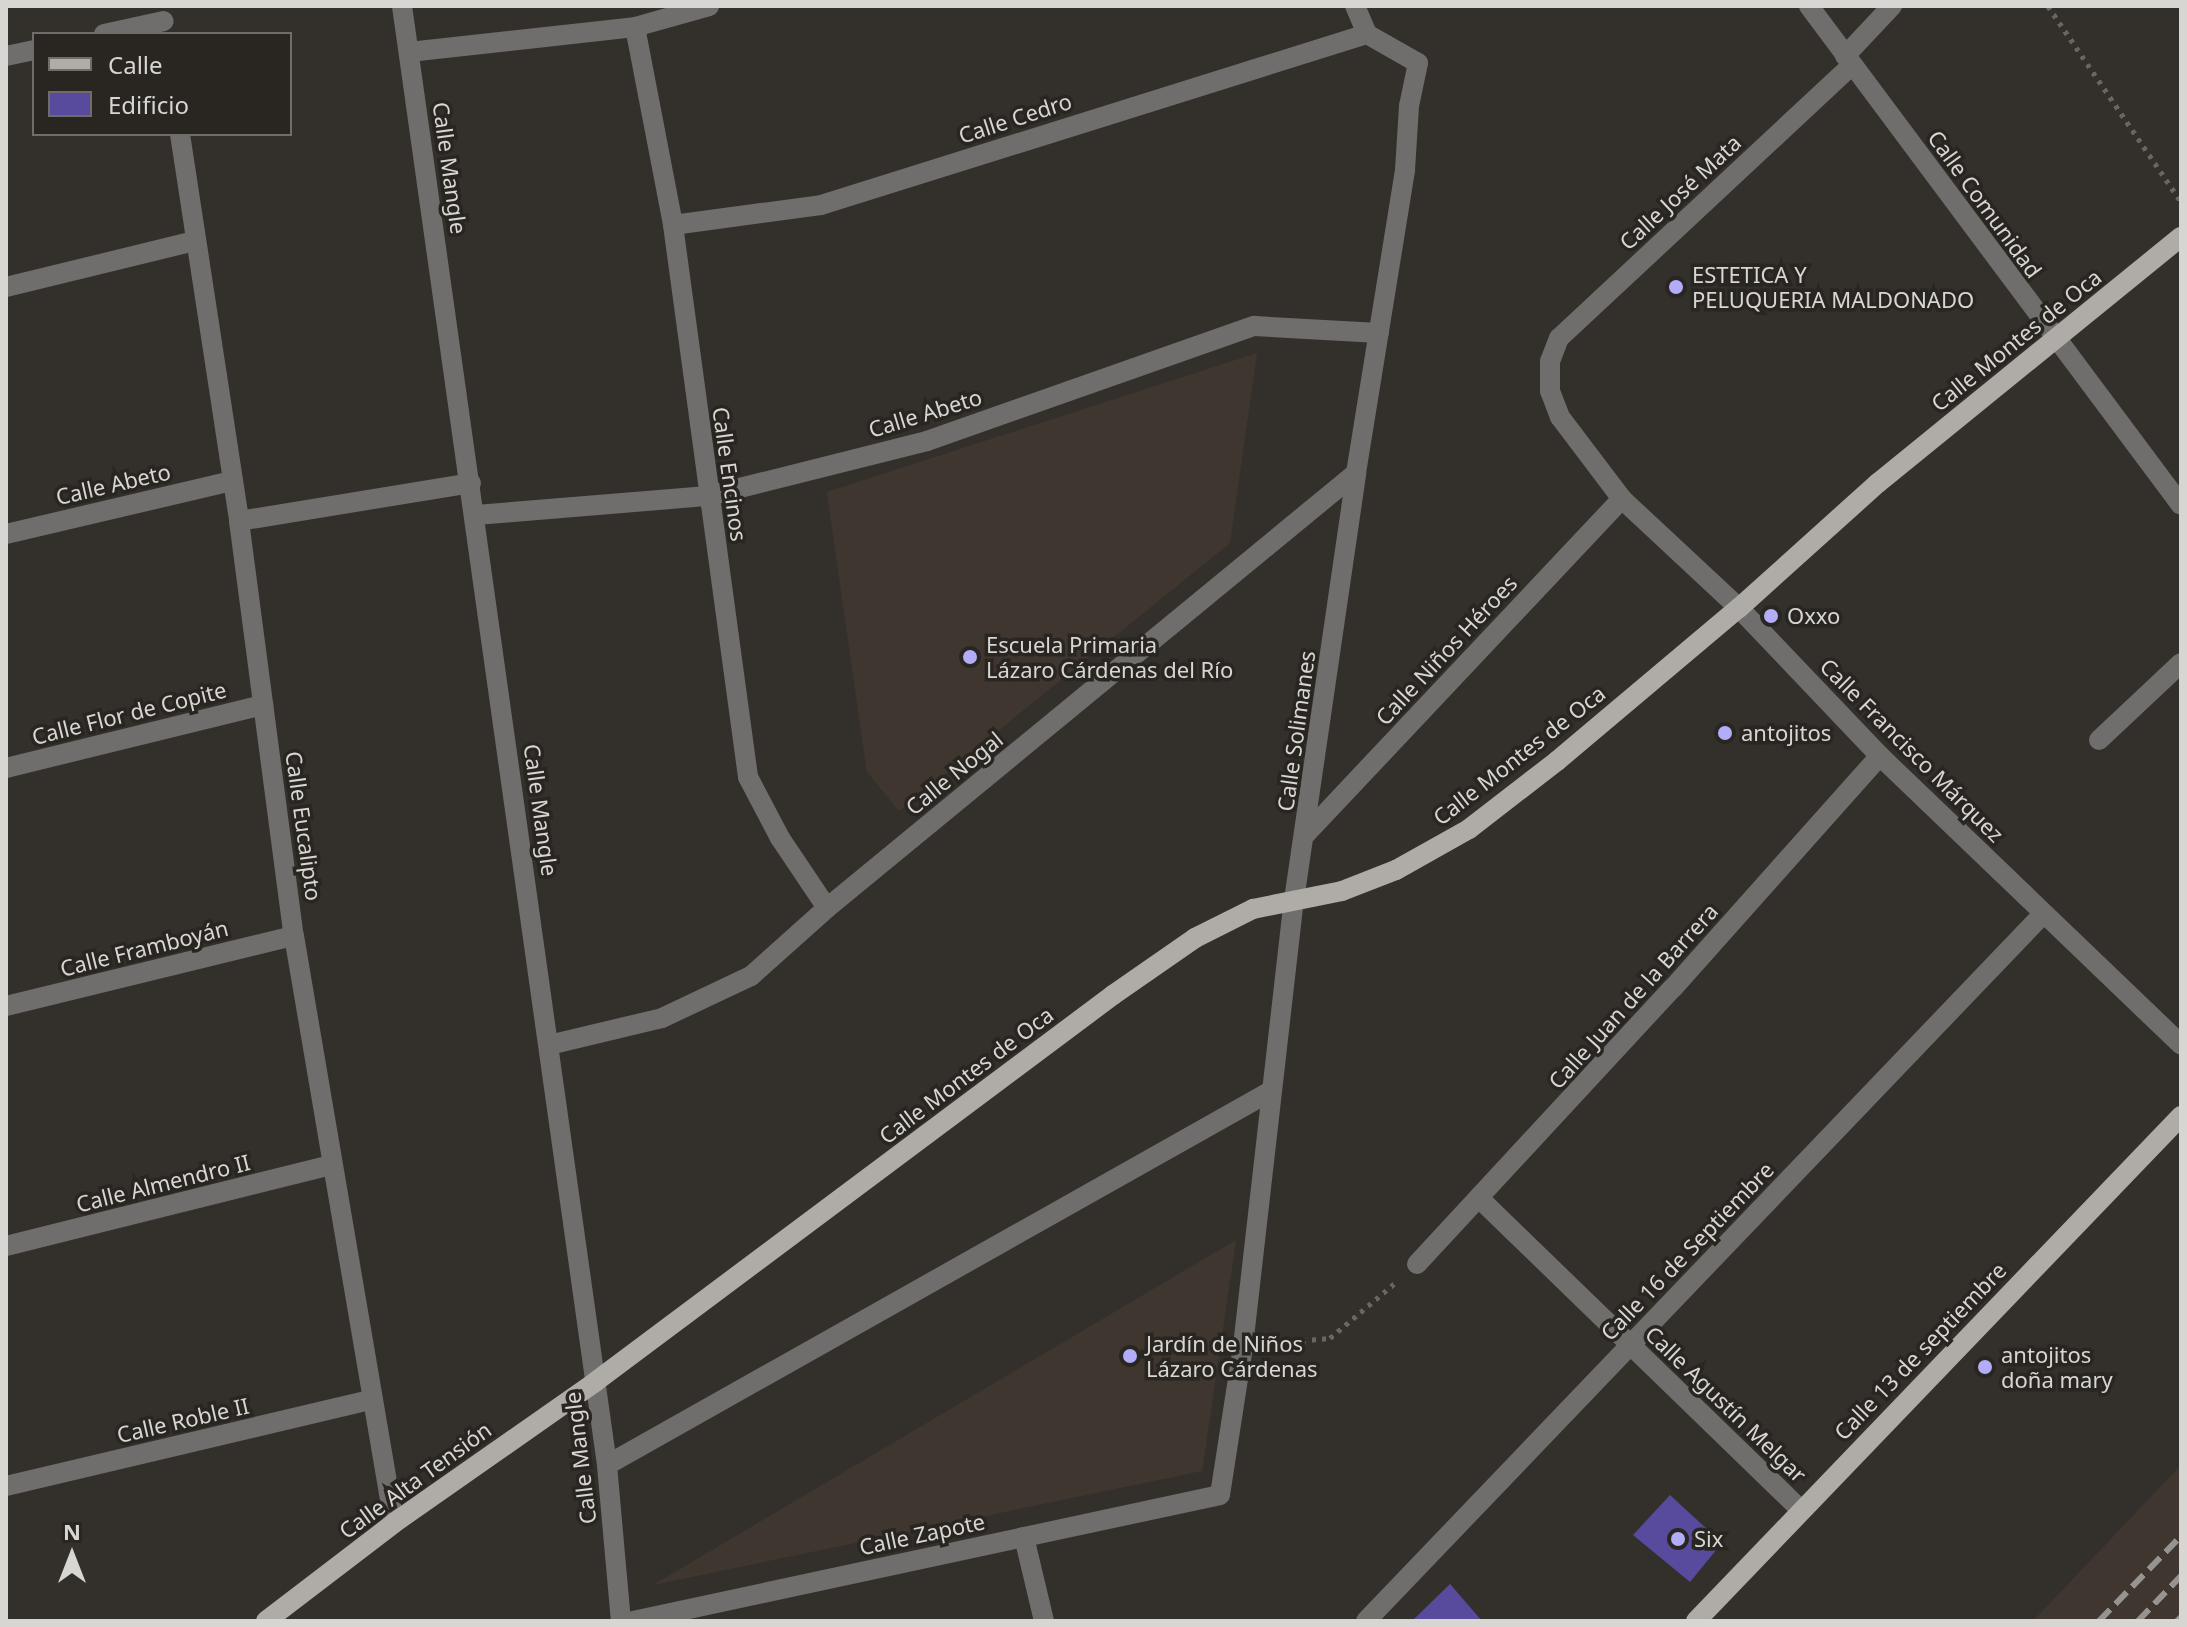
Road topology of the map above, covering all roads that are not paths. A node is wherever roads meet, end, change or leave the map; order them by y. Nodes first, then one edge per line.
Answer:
1 (402, 6) edge
2 (709, 6) edge
3 (1355, 6) edge
4 (1809, 6) edge
5 (1892, 6) edge
6 (164, 20) edge
7 (635, 27) junction
8 (113, 32) edge
9 (1367, 34) junction
10 (32, 50) edge
11 (409, 52) junction
12 (6, 56) edge
13 (1849, 61) junction
14 (180, 136) edge
15 (673, 225) junction
16 (2181, 237) edge
17 (195, 241) junction
18 (6, 287) edge
19 (1379, 333) junction
20 (2054, 338) junction
21 (1550, 361) joint
22 (1356, 473) junction
23 (232, 481) junction
24 (471, 483) junction
25 (708, 496) junction
26 (1622, 499) junction
27 (2181, 505) edge
28 (476, 515) junction
29 (239, 521) junction
30 (6, 534) edge
31 (1739, 608) junction
32 (2181, 663) edge
33 (263, 705) junction
34 (2099, 740) dead end
35 (1880, 756) junction
36 (6, 768) edge
37 (1305, 835) junction
38 (1294, 900) junction
39 (827, 908) junction
40 (2043, 914) junction
41 (294, 936) junction
42 (6, 1006) edge
43 (549, 1045) junction
44 (2181, 1045) edge
45 (1271, 1091) junction
46 (2181, 1116) edge
47 (332, 1165) junction
48 (1480, 1199) junction
49 (6, 1246) edge
50 (1417, 1264) road end
51 (1631, 1345) junction
52 (595, 1382) junction
53 (371, 1400) junction
54 (607, 1465) junction
55 (6, 1486) edge
56 (1220, 1495) joint
57 (1801, 1510) junction
58 (394, 1523) junction
59 (1024, 1537) junction
60 (266, 1621) edge
61 (621, 1621) edge
62 (633, 1621) edge
63 (1044, 1621) edge
64 (1366, 1621) edge
65 (1696, 1621) edge

1 - 11 street, Calle Mangle
2 - 7 street
3 - 9 street
4 - 13 street, Calle Comunidad
5 - 13 street, Calle José Mata
6 - 8 street
7 - 11 street
7 - 15 street, Calle Encinos
9 - 15 street, Calle Cedro
9 - 19 street, Calle Solimanes
10 - 12 street
11 - 24 street, Calle Mangle
13 - 20 street, Calle Comunidad
13 - 21 street, Calle José Mata
14 - 17 street, Calle Eucalipto
15 - 25 street, Calle Encinos
16 - 20 main road, Calle Montes de Oca
17 - 18 street
17 - 23 street, Calle Eucalipto
19 - 22 street, Calle Solimanes
19 - 25 street, Calle Abeto
20 - 27 street, Calle Comunidad
20 - 31 main road, Calle Montes de Oca
21 - 26 street, Calle Francisco Márquez
22 - 37 street, Calle Solimanes
22 - 39 street, Calle Nogal
23 - 29 street, Calle Eucalipto
23 - 30 street, Calle Abeto
24 - 28 street, Calle Mangle
24 - 29 street
25 - 28 street, Calle Abeto
25 - 39 street, Calle Encinos
26 - 31 street, Calle Francisco Márquez
26 - 37 street, Calle Niños Héroes
28 - 43 street, Calle Mangle
29 - 33 street, Calle Eucalipto
31 - 35 street, Calle Francisco Márquez
31 - 38 main road, Calle Montes de Oca
32 - 34 street
33 - 36 street, Calle Flor de Copite
33 - 41 street, Calle Eucalipto
35 - 40 street, Calle Francisco Márquez
35 - 48 street, Calle Juan de la Barrera
37 - 38 street, Calle Solimanes
38 - 45 street, Calle Solimanes
38 - 52 main road, Calle Montes de Oca
39 - 43 street, Calle Nogal
40 - 44 street, Calle Francisco Márquez
40 - 51 street, Calle 16 de Septiembre
41 - 42 street, Calle Framboyán
41 - 47 street, Calle Eucalipto
43 - 52 street, Calle Mangle
45 - 54 street
45 - 56 street, Calle Solimanes
46 - 57 main road, Calle 13 de septiembre
47 - 49 street, Calle Almendro II
47 - 53 street, Calle Eucalipto
48 - 50 street, Calle Juan de la Barrera
48 - 51 street, Calle Agustín Melgar
51 - 57 street, Calle Agustín Melgar
51 - 64 street, Calle 16 de Septiembre
52 - 54 street, Calle Mangle
52 - 58 main road, Calle Alta Tensión
53 - 55 street, Calle Roble II
53 - 58 street, Calle Eucalipto
54 - 61 street, Calle Mangle
56 - 59 street, Calle Zapote
57 - 65 main road, Calle 13 de septiembre
58 - 60 main road, Calle Alta Tensión
59 - 62 street, Calle Zapote
59 - 63 street

